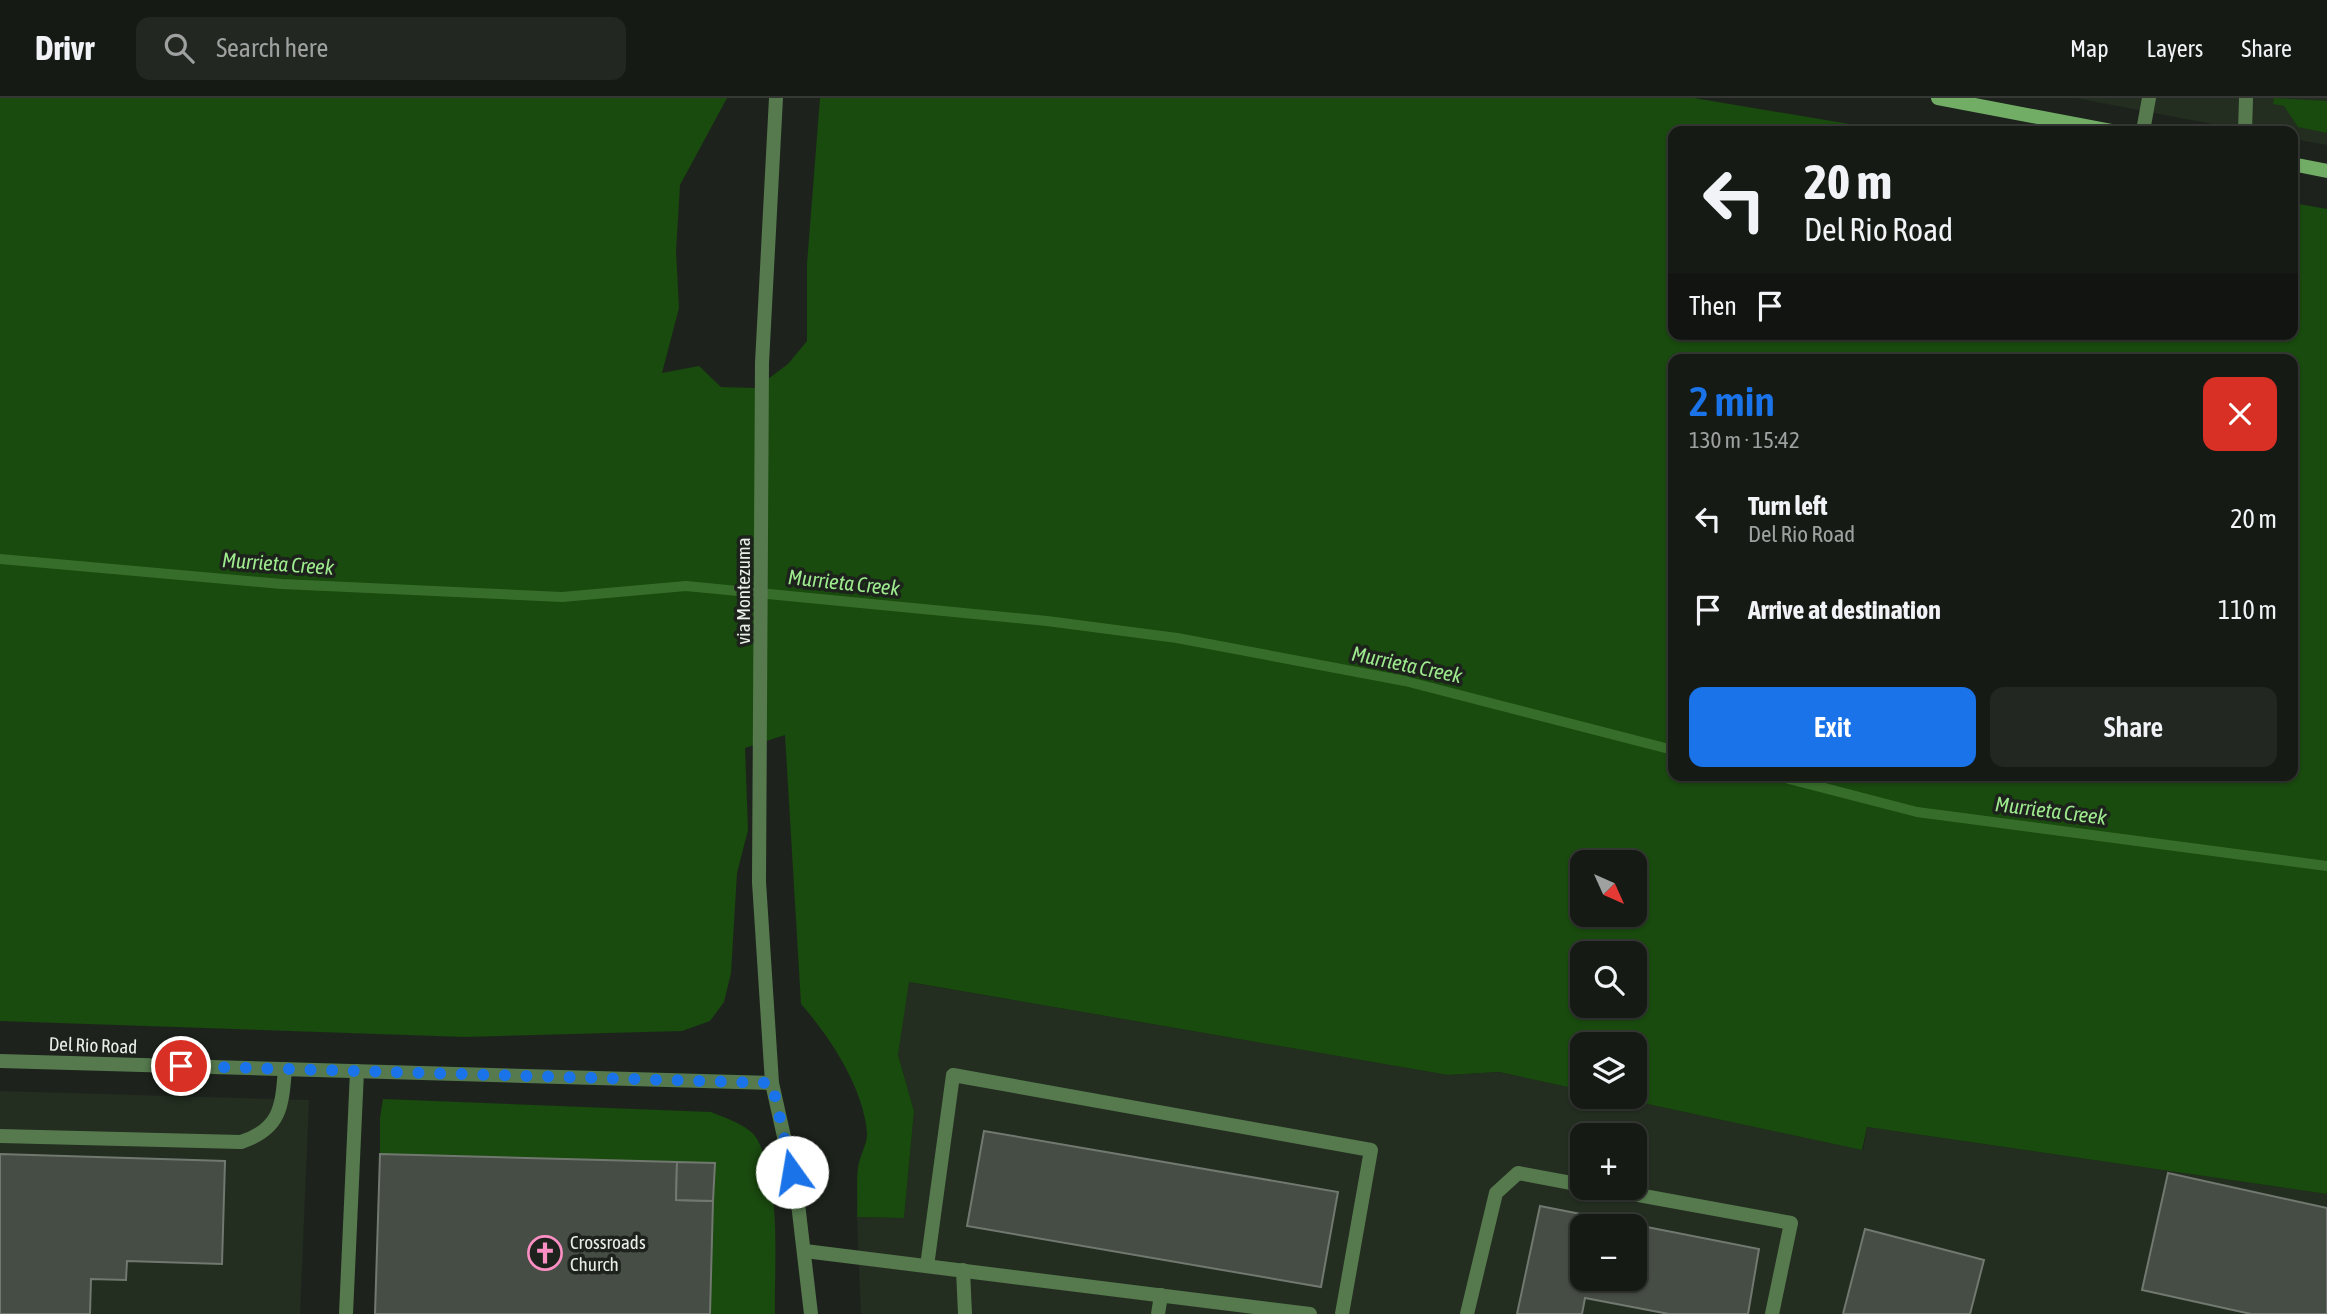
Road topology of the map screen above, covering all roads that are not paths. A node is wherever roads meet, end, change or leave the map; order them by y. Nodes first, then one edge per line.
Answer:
1 (776, 98) edge
2 (1938, 98) edge
3 (2149, 98) edge
4 (2246, 98) edge
5 (2085, 126) edge
6 (2144, 126) edge
7 (2245, 126) edge
8 (2298, 165) edge
9 (2327, 170) edge
10 (0, 1061) edge
11 (285, 1069) junction
12 (357, 1072) junction
13 (772, 1083) junction
14 (0, 1136) edge
15 (1570, 1183) edge
16 (1647, 1197) edge
17 (805, 1251) junction
18 (928, 1266) junction
19 (963, 1270) junction
20 (1161, 1296) junction
21 (346, 1314) edge
22 (811, 1314) edge
23 (965, 1314) edge
24 (1158, 1314) edge
25 (1310, 1314) edge
26 (1342, 1314) edge
27 (1467, 1314) edge
28 (1772, 1314) edge

1 - 13 street, via Montezuma
2 - 5 main road
3 - 6 street
4 - 7 street
8 - 9 main road
10 - 11 street, Del Rio Road
11 - 12 street, Del Rio Road
11 - 14 street
12 - 13 street, Del Rio Road
12 - 21 street
13 - 17 street
15 - 27 street
16 - 28 street
17 - 18 street
17 - 22 street
18 - 19 street
18 - 26 street
19 - 20 street
19 - 23 street
20 - 24 street
20 - 25 street

